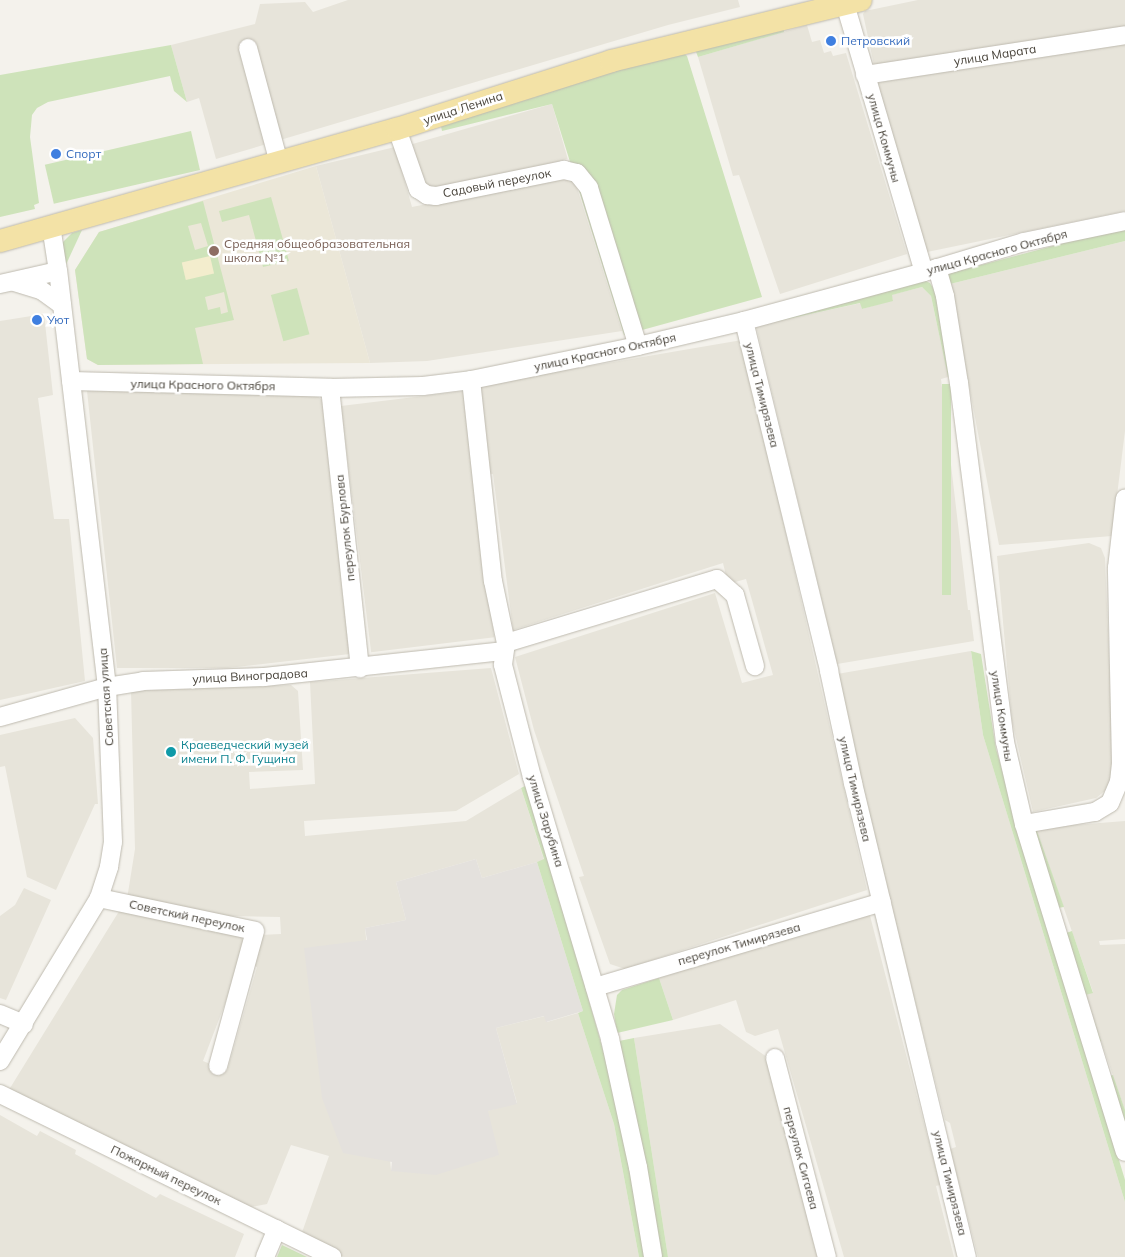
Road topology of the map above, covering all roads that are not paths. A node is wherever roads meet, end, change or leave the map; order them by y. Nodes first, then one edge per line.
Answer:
1 (853, 2) edge
2 (1125, 35) edge
3 (248, 48) dead end
4 (865, 75) junction
5 (397, 129) junction
6 (279, 163) junction
7 (1125, 221) edge
8 (58, 225) junction
9 (0, 241) edge
10 (930, 270) junction
11 (58, 271) junction
12 (6, 283) edge
13 (62, 305) junction
14 (744, 321) junction
15 (638, 346) junction
16 (471, 380) junction
17 (71, 382) junction
18 (330, 388) junction
19 (1125, 498) edge
20 (504, 647) junction
21 (755, 666) dead end
22 (360, 668) junction
23 (107, 687) junction
24 (0, 717) edge
25 (1024, 824) junction
26 (99, 898) junction
27 (882, 902) junction
28 (596, 986) junction
29 (0, 1014) edge
30 (24, 1024) junction
31 (775, 1058) dead end
32 (0, 1061) edge
33 (218, 1066) dead end
34 (0, 1094) edge
35 (1125, 1152) edge
36 (277, 1229) junction
37 (265, 1257) edge
38 (332, 1257) edge
39 (653, 1257) edge
40 (827, 1257) edge
41 (967, 1257) edge

1 - 4 street, улица Коммуны
1 - 5 main road, улица Ленина
2 - 4 street, улица Марата
3 - 6 street
4 - 10 street, улица Коммуны
5 - 6 main road, улица Ленина
5 - 15 street, Садовый переулок
6 - 8 main road, улица Ленина
7 - 10 street, улица Красного Октября
8 - 9 main road, улица Ленина
8 - 11 street, Советская улица
10 - 14 street, улица Красного Октября
10 - 25 street, улица Коммуны
11 - 12 street
11 - 13 street, Советская улица
12 - 13 street
13 - 17 street, Советская улица
14 - 15 street, улица Красного Октября
14 - 27 street, улица Тимирязева
15 - 16 street, улица Красного Октября
16 - 18 street, улица Красного Октября
16 - 20 street, улица Зарубина
17 - 18 street, улица Красного Октября
17 - 23 street, Советская улица
18 - 22 street, переулок Бурлова
19 - 25 street
20 - 21 street, улица Виноградова
20 - 22 street, улица Виноградова
20 - 28 street, улица Зарубина
22 - 23 street, улица Виноградова
23 - 24 street, улица Виноградова
23 - 26 street, Советская улица
25 - 35 street, улица Коммуны
26 - 30 street, Советская улица
26 - 33 street, Советский переулок
27 - 28 street, переулок Тимирязева
27 - 41 street, улица Тимирязева
28 - 39 street, улица Зарубина
29 - 30 street
30 - 32 street, Советская улица
31 - 40 street, переулок Сигаева
34 - 36 street, Пожарный переулок
36 - 37 street
36 - 38 street, Пожарный переулок

